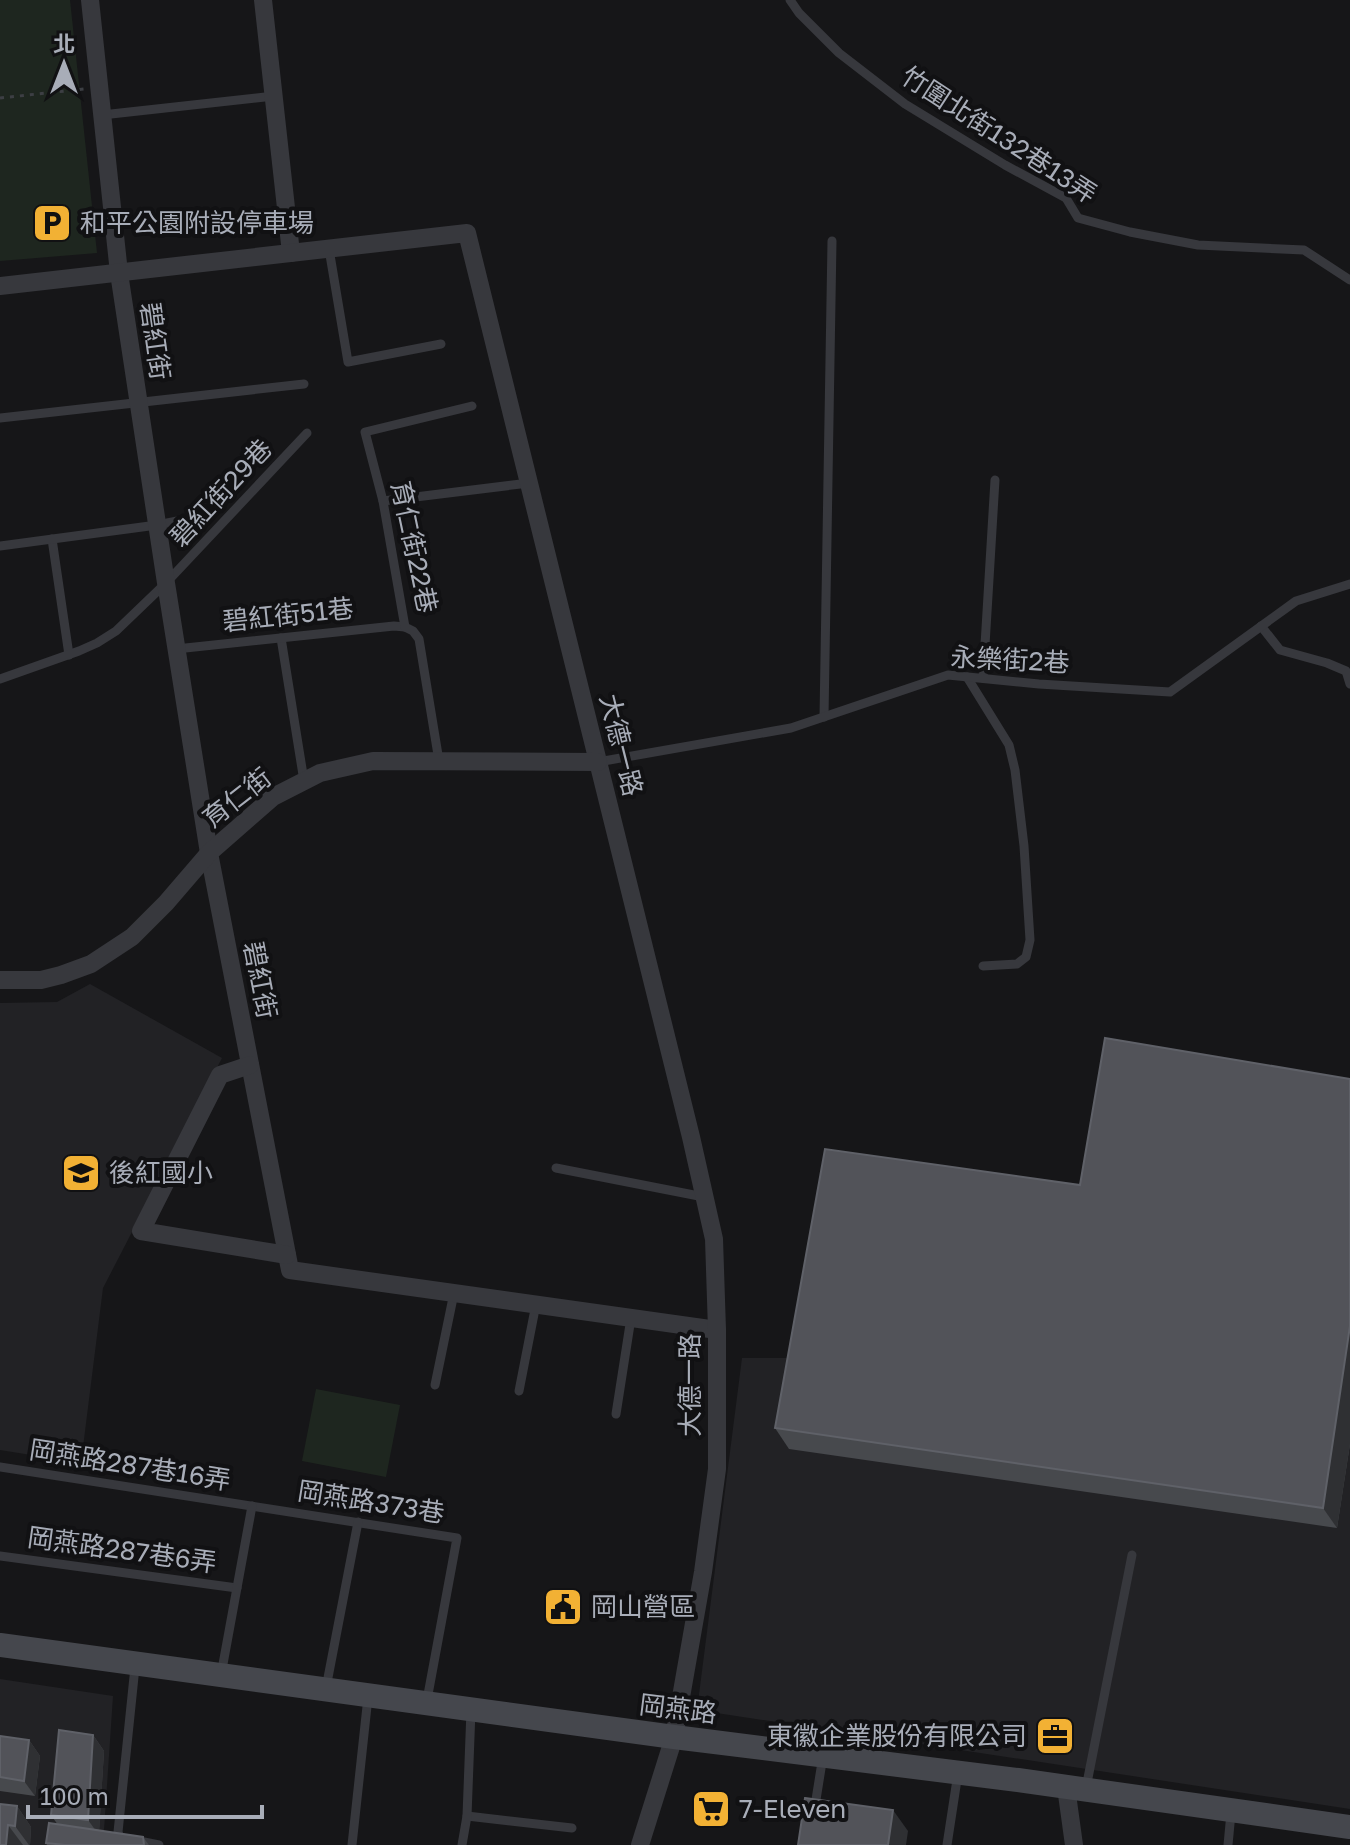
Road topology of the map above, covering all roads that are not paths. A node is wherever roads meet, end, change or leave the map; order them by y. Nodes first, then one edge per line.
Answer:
1 (90, 0) edge
2 (263, 0) edge
3 (790, 0) edge
4 (274, 96) junction
5 (102, 115) junction
6 (832, 241) dead end
7 (329, 249) junction
8 (291, 253) junction
9 (119, 273) junction
10 (1350, 280) edge
11 (0, 286) edge
12 (441, 344) dead end
13 (304, 384) dead end
14 (137, 402) junction
15 (472, 406) dead end
16 (0, 418) edge
17 (307, 433) dead end
18 (995, 480) dead end
19 (529, 483) junction
20 (383, 501) junction
21 (203, 516) dead end
22 (157, 525) junction
23 (52, 539) junction
24 (0, 546) edge
25 (166, 583) junction
26 (1350, 584) edge
27 (1261, 626) junction
28 (405, 627) junction
29 (281, 638) junction
30 (176, 649) junction
31 (69, 655) junction
32 (967, 677) junction
33 (983, 678) junction
34 (0, 679) edge
35 (1350, 684) edge
36 (824, 717) junction
37 (439, 761) junction
38 (598, 762) junction
39 (304, 781) junction
40 (209, 853) junction
41 (983, 966) dead end
42 (0, 980) edge
43 (250, 1065) junction
44 (556, 1168) dead end
45 (704, 1197) junction
46 (287, 1255) junction
47 (454, 1293) junction
48 (536, 1304) junction
49 (631, 1318) junction
50 (717, 1330) junction
51 (435, 1385) dead end
52 (519, 1391) dead end
53 (616, 1414) dead end
54 (0, 1467) edge
55 (252, 1506) junction
56 (358, 1522) junction
57 (1132, 1555) dead end
58 (0, 1556) edge
59 (237, 1588) junction
60 (0, 1645) edge
61 (135, 1663) junction
62 (221, 1675) junction
63 (325, 1690) junction
64 (368, 1695) junction
65 (427, 1703) junction
66 (471, 1710) junction
67 (674, 1737) junction
68 (823, 1756) junction
69 (958, 1773) junction
70 (1076, 1789) junction
71 (1232, 1810) junction
72 (814, 1815) edge
73 (467, 1816) junction
74 (1350, 1827) edge
75 (572, 1828) dead end
76 (159, 1845) edge
77 (352, 1845) edge
78 (462, 1845) edge
79 (640, 1845) edge
80 (947, 1845) edge
81 (1074, 1845) edge
82 (1228, 1845) edge

1 - 5 street, 碧紅街
2 - 4 street
3 - 10 lane, 竹圍北街132巷13弄
4 - 5 lane
4 - 8 street
5 - 9 street, 碧紅街
6 - 36 lane
7 - 8 street, 大德一路
7 - 12 lane
7 - 19 street, 大德一路
8 - 9 street, 大德一路
9 - 11 street, 大德一路
9 - 14 street, 碧紅街
13 - 14 lane
14 - 16 lane
14 - 22 street, 碧紅街
15 - 20 lane, 育仁街22巷
17 - 25 lane, 碧紅街29巷
18 - 33 lane
19 - 20 lane
19 - 38 street, 大德一路
20 - 28 lane, 育仁街22巷
21 - 22 lane
22 - 23 lane
22 - 25 street, 碧紅街
23 - 24 lane
23 - 31 lane
25 - 30 street, 碧紅街
25 - 31 lane, 碧紅街29巷
26 - 27 lane, 永樂街2巷
27 - 33 lane, 永樂街2巷
27 - 35 lane
28 - 29 lane, 碧紅街51巷
28 - 37 lane, 育仁街22巷
29 - 30 lane, 碧紅街51巷
29 - 39 lane
30 - 40 street, 碧紅街
31 - 34 lane, 碧紅街29巷
32 - 33 lane, 永樂街2巷
32 - 36 lane, 永樂街2巷
32 - 41 lane
36 - 38 lane, 永樂街2巷
37 - 38 street, 育仁街
37 - 39 street, 育仁街
38 - 45 street, 大德一路
39 - 40 street, 育仁街
40 - 42 street, 育仁街
40 - 43 street, 碧紅街
43 - 46 street, 碧紅街
43 - 46 street
44 - 45 lane
45 - 50 street, 大德一路
46 - 47 street
47 - 48 street
47 - 51 lane
48 - 49 street
48 - 52 lane
49 - 50 street
49 - 53 lane
50 - 67 street, 大德一路
54 - 55 lane, 岡燕路287巷16弄
55 - 56 lane, 岡燕路373巷
55 - 59 lane
56 - 63 lane
56 - 65 lane, 岡燕路373巷
57 - 70 lane
58 - 59 lane, 岡燕路287巷6弄
59 - 62 lane
60 - 61 street, 岡燕路
61 - 62 street, 岡燕路
61 - 76 lane
62 - 63 street, 岡燕路
63 - 64 street, 岡燕路
64 - 65 street, 岡燕路
64 - 77 lane
65 - 66 street, 岡燕路
66 - 67 street, 岡燕路
66 - 73 lane
67 - 68 street, 岡燕路
67 - 79 street, 大德一路
68 - 69 street, 岡燕路
68 - 72 lane
69 - 70 street, 岡燕路
69 - 80 lane
70 - 71 street, 岡燕路
70 - 81 street
71 - 74 street, 岡燕路
71 - 82 lane
73 - 75 lane
73 - 78 lane

